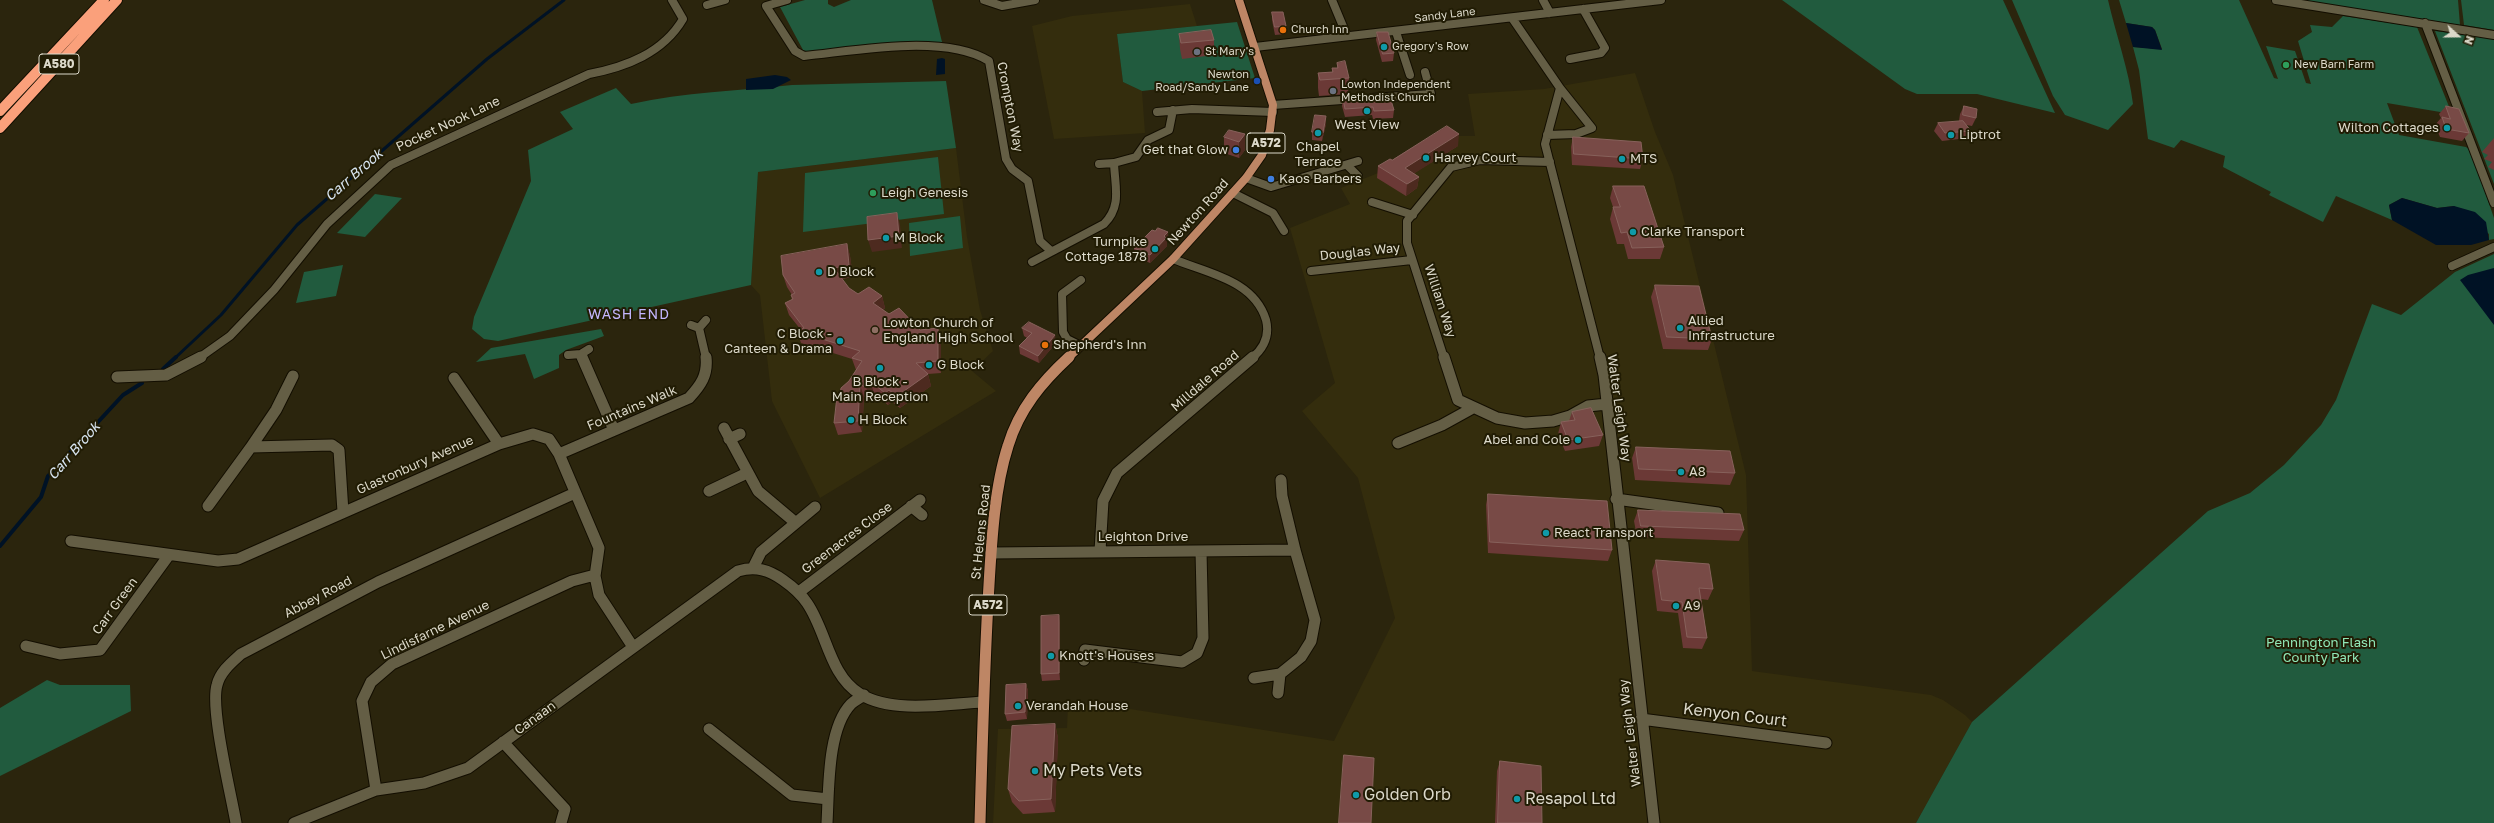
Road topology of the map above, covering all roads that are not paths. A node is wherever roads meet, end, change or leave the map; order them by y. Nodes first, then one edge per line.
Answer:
1 (104, 0) edge
2 (117, 0) edge
3 (672, 0) edge
4 (725, 0) edge
5 (787, 0) edge
6 (984, 0) edge
7 (1035, 0) edge
8 (1238, 0) edge
9 (1332, 0) edge
10 (1543, 0) edge
11 (1661, 0) edge
12 (2276, 0) edge
13 (765, 3) edge
14 (707, 5) dead end
15 (1583, 9) junction
16 (1550, 13) junction
17 (1512, 18) junction
18 (2425, 24) junction
19 (1396, 32) junction
20 (2494, 35) edge
21 (1347, 36) junction
22 (1255, 47) junction
23 (1570, 59) dead end
24 (1425, 72) dead end
25 (1410, 75) dead end
26 (1560, 88) junction
27 (1273, 108) junction
28 (1173, 110) junction
29 (0, 111) edge
30 (1157, 112) dead end
31 (0, 128) edge
32 (1546, 135) junction
33 (1358, 161) dead end
34 (1550, 162) junction
35 (1114, 163) junction
36 (1099, 164) dead end
37 (1347, 165) junction
38 (1358, 176) dead end
39 (1246, 178) junction
40 (1233, 193) junction
41 (1372, 202) dead end
42 (2494, 203) edge
43 (1412, 215) junction
44 (1284, 231) dead end
45 (2494, 247) edge
46 (1051, 251) junction
47 (1173, 259) junction
48 (1412, 260) junction
49 (1032, 262) dead end
50 (2452, 266) dead end
51 (1311, 271) dead end
52 (1081, 280) dead end
53 (706, 320) dead end
54 (1079, 345) junction
55 (568, 355) dead end
56 (293, 376) dead end
57 (117, 377) dead end
58 (454, 378) dead end
59 (1032, 395) joint
60 (1607, 404) junction
61 (1471, 409) junction
62 (724, 428) dead end
63 (614, 430) junction
64 (740, 434) dead end
65 (729, 439) junction
66 (1398, 443) dead end
67 (499, 444) junction
68 (252, 448) junction
69 (559, 454) junction
70 (747, 473) junction
71 (1282, 480) dead end
72 (709, 491) dead end
73 (575, 493) junction
74 (1616, 499) junction
75 (208, 506) dead end
76 (815, 507) dead end
77 (343, 512) junction
78 (1718, 512) edge
79 (922, 515) dead end
80 (796, 523) junction
81 (72, 541) dead end
82 (1295, 550) junction
83 (1201, 551) junction
84 (1100, 552) junction
85 (991, 553) junction
86 (169, 555) junction
87 (754, 566) junction
88 (595, 575) junction
89 (799, 592) junction
90 (26, 646) dead end
91 (633, 647) junction
92 (1085, 650) dead end
93 (1280, 674) junction
94 (1254, 678) dead end
95 (1278, 693) dead end
96 (864, 696) junction
97 (983, 702) junction
98 (1641, 719) junction
99 (709, 729) dead end
100 (503, 742) junction
101 (1826, 742) dead end
102 (376, 790) junction
103 (828, 799) junction
104 (236, 823) edge
105 (294, 823) edge
106 (562, 823) edge
107 (827, 823) edge
108 (980, 823) edge
109 (1654, 823) edge

1 - 29 highway, A580
2 - 31 highway, A580
3 - 57 street, Pocket Nook Lane
4 - 14 street
5 - 13 street, Crompton Way
6 - 7 street
8 - 22 main road, Newton Road / A572
9 - 21 street
10 - 16 street
11 - 15 street, Sandy Lane
12 - 18 street
13 - 46 street, Crompton Way
15 - 16 street, Sandy Lane
15 - 23 street
16 - 17 street, Sandy Lane
17 - 19 street, Sandy Lane
17 - 26 street
18 - 20 street
18 - 42 street
19 - 21 street, Sandy Lane
19 - 25 street
21 - 22 street, Sandy Lane
22 - 27 main road, Newton Road / A572
24 - 27 street
26 - 32 street, Walter Leigh Way
26 - 32 street
27 - 28 street
27 - 39 main road, Newton Road / A572
28 - 30 street
28 - 35 street
32 - 34 street, Walter Leigh Way
33 - 37 street
34 - 43 street, William Way
34 - 60 street, Walter Leigh Way
35 - 36 street
35 - 46 street
37 - 38 street
37 - 39 street
39 - 40 main road, Newton Road / A572
40 - 44 street
40 - 47 main road, Newton Road / A572
41 - 43 street
43 - 48 street, William Way
45 - 50 street
46 - 49 street
47 - 54 main road, Newton Road / A572
47 - 84 street, Milldale Road
48 - 51 street, Douglas Way
48 - 61 street, William Way
52 - 54 street
53 - 63 street, Fountains Walk
54 - 59 main road, Newton Road / A572
55 - 63 street
56 - 68 street
58 - 67 street
59 - 85 main road, St Helens Road / A572
60 - 61 street, William Way
60 - 74 street, Walter Leigh Way
61 - 66 street
62 - 65 street
63 - 69 street, Fountains Walk
64 - 65 street
65 - 70 street
67 - 69 street, Glastonbury Avenue
67 - 77 street, Glastonbury Avenue
68 - 75 street
68 - 77 street
69 - 73 street, Glastonbury Avenue
70 - 72 street
70 - 80 street
71 - 82 street
73 - 88 street, Glastonbury Avenue
73 - 104 street, Abbey Road
74 - 78 street
74 - 98 street, Walter Leigh Way
76 - 80 street
77 - 86 street, Glastonbury Avenue
79 - 89 street, Greenacres Close
80 - 87 street
81 - 86 street, Glastonbury Avenue
82 - 83 street, Leighton Drive
82 - 93 street
83 - 84 street, Leighton Drive
83 - 92 street
84 - 85 street, Leighton Drive
85 - 97 main road, St Helens Road / A572
86 - 90 street, Carr Green
87 - 89 street
87 - 91 street, Canaan
88 - 91 street, Glastonbury Avenue
88 - 102 street, Lindisfarne Avenue
89 - 96 street
91 - 100 street, Canaan
93 - 94 street
93 - 95 street
96 - 97 street
96 - 103 street
97 - 108 main road, St Helens Road / A572
98 - 101 street, Kenyon Court
98 - 109 street, Walter Leigh Way
99 - 103 street
100 - 102 street, Canaan
100 - 106 street
102 - 105 street, Canaan
103 - 107 street

